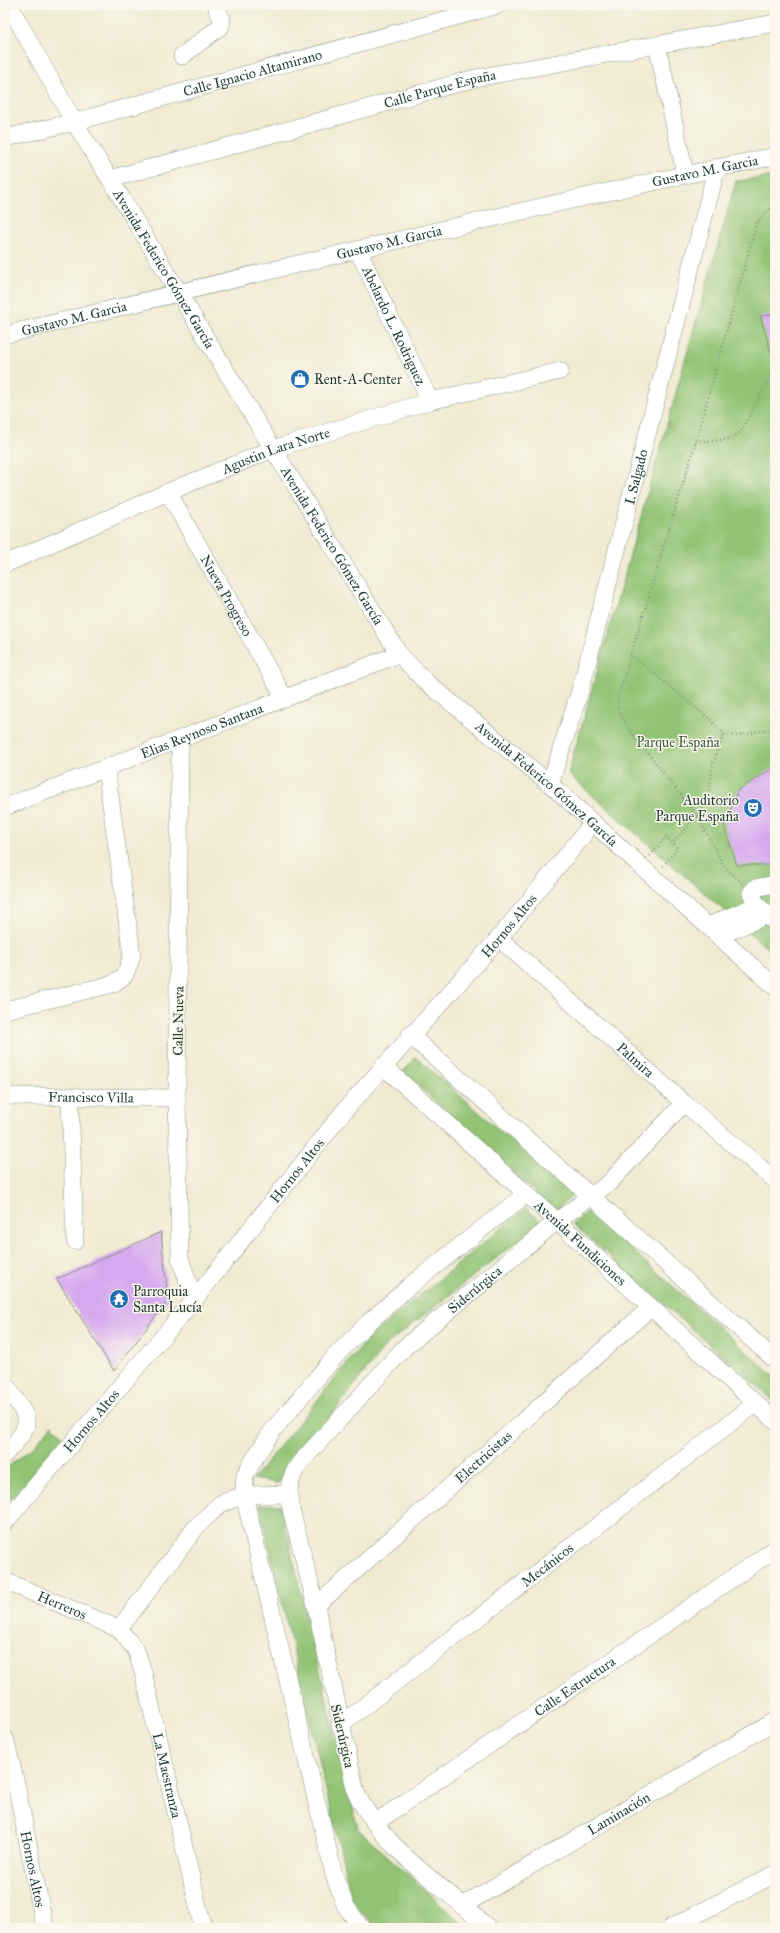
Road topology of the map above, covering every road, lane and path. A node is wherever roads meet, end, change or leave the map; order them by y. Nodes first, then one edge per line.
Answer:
1 (8, 5) edge
2 (498, 5) edge
3 (218, 7) edge
4 (775, 24) edge
5 (657, 45) junction
6 (182, 56) dead end
7 (74, 122) junction
8 (5, 138) edge
9 (775, 156) edge
10 (716, 167) junction
11 (685, 173) junction
12 (110, 179) junction
13 (775, 204) edge
14 (358, 250) junction
15 (180, 293) junction
16 (5, 335) edge
17 (775, 367) edge
18 (560, 372) dead end
19 (430, 401) junction
20 (696, 441) junction
21 (273, 449) junction
22 (168, 492) junction
23 (5, 564) edge
24 (399, 654) junction
25 (630, 654) junction
26 (285, 699) junction
27 (775, 728) edge
28 (724, 734) junction
29 (180, 739) junction
30 (106, 768) junction
31 (550, 784) junction
32 (5, 807) edge
33 (698, 816) junction
34 (593, 823) junction
35 (672, 843) junction
36 (647, 872) junction
37 (775, 884) edge
38 (762, 908) edge
39 (714, 931) junction
40 (499, 938) junction
41 (775, 987) edge
42 (5, 1010) edge
43 (410, 1035) junction
44 (383, 1066) junction
45 (5, 1096) edge
46 (70, 1097) junction
47 (177, 1098) junction
48 (684, 1102) junction
49 (775, 1180) edge
50 (526, 1194) junction
51 (592, 1197) junction
52 (557, 1221) junction
53 (75, 1241) dead end
54 (194, 1300) junction
55 (650, 1308) junction
56 (775, 1360) edge
57 (5, 1384) edge
58 (755, 1404) junction
59 (775, 1421) edge
60 (5, 1454) edge
61 (288, 1494) junction
62 (244, 1495) junction
63 (5, 1522) edge
64 (775, 1549) edge
65 (5, 1581) edge
66 (316, 1606) junction
67 (119, 1629) junction
68 (775, 1722) edge
69 (340, 1725) junction
70 (5, 1740) edge
71 (375, 1823) junction
72 (775, 1874) edge
73 (462, 1906) junction
74 (45, 1928) edge
75 (203, 1928) edge
76 (361, 1928) edge
77 (488, 1928) edge
78 (670, 1928) edge

1 - 7 street, Avenida Federico Gómez García
2 - 7 street, Calle Ignacio Altamirano
3 - 6 street
4 - 5 street, Calle Parque España
5 - 11 street
5 - 12 street, Calle Parque España
7 - 8 street, Calle Ignacio Altamirano
7 - 12 street, Avenida Federico Gómez García
9 - 10 street, Gustavo M. Garcia
10 - 11 street, Gustavo M. Garcia
10 - 31 street, I. Salgado
11 - 14 street, Gustavo M. Garcia
12 - 15 street, Avenida Federico Gómez García
13 - 20 path
14 - 15 street, Gustavo M. Garcia
14 - 19 street, Abelardo L. Rodriguez
15 - 16 street, Gustavo M. Garcia
15 - 21 street, Avenida Federico Gómez García
17 - 20 path
18 - 19 street, Agustin Lara Norte
19 - 21 street, Agustin Lara Norte
20 - 25 path
21 - 22 street, Agustin Lara Norte
21 - 24 street, Avenida Federico Gómez García
22 - 23 street, Agustin Lara Norte
22 - 26 street, Nueva Progreso
24 - 26 street, Elias Reynoso Santana
24 - 31 street, Avenida Federico Gómez García
25 - 28 path
25 - 33 path
26 - 29 street, Elias Reynoso Santana
27 - 28 path
28 - 33 path
29 - 30 street, Elias Reynoso Santana
29 - 47 street, Calle Nueva
30 - 32 street, Elias Reynoso Santana
30 - 42 street
31 - 34 street, Avenida Federico Gómez García
33 - 35 path
33 - 38 path
34 - 36 street, Avenida Federico Gómez García
34 - 40 street, Hornos Altos
35 - 36 path
35 - 36 path
36 - 39 street, Avenida Federico Gómez García
37 - 38 street
38 - 39 street
39 - 41 street, Avenida Federico Gómez García
40 - 43 street, Hornos Altos
40 - 48 street, Palmira
43 - 44 street, Hornos Altos
43 - 51 street
44 - 50 street, Avenida Fundiciones
44 - 54 street, Hornos Altos
45 - 46 street, Francisco Villa
46 - 47 street, Francisco Villa
46 - 53 street
47 - 54 street, Calle Nueva
48 - 49 street, Palmira
48 - 51 street, Siderúrgica
50 - 52 street, Avenida Fundiciones
50 - 62 street
51 - 52 street, Siderúrgica
51 - 56 street
52 - 55 street, Avenida Fundiciones
52 - 61 street, Siderúrgica
54 - 63 street, Hornos Altos
55 - 58 street, Avenida Fundiciones
55 - 66 street, Electricistas
57 - 60 street
58 - 59 street, Avenida Fundiciones
58 - 69 street, Mecánicos
61 - 62 street
61 - 66 street, Siderúrgica
62 - 67 street
62 - 76 street
64 - 71 street, Calle Estructura
65 - 67 street, Herreros
66 - 69 street, Siderúrgica
67 - 75 street, La Maestranza
68 - 73 street, Laminación
69 - 71 street, Siderúrgica
70 - 74 street, Hornos Altos
71 - 73 street, Siderúrgica
72 - 78 street
73 - 77 street, Siderúrgica

